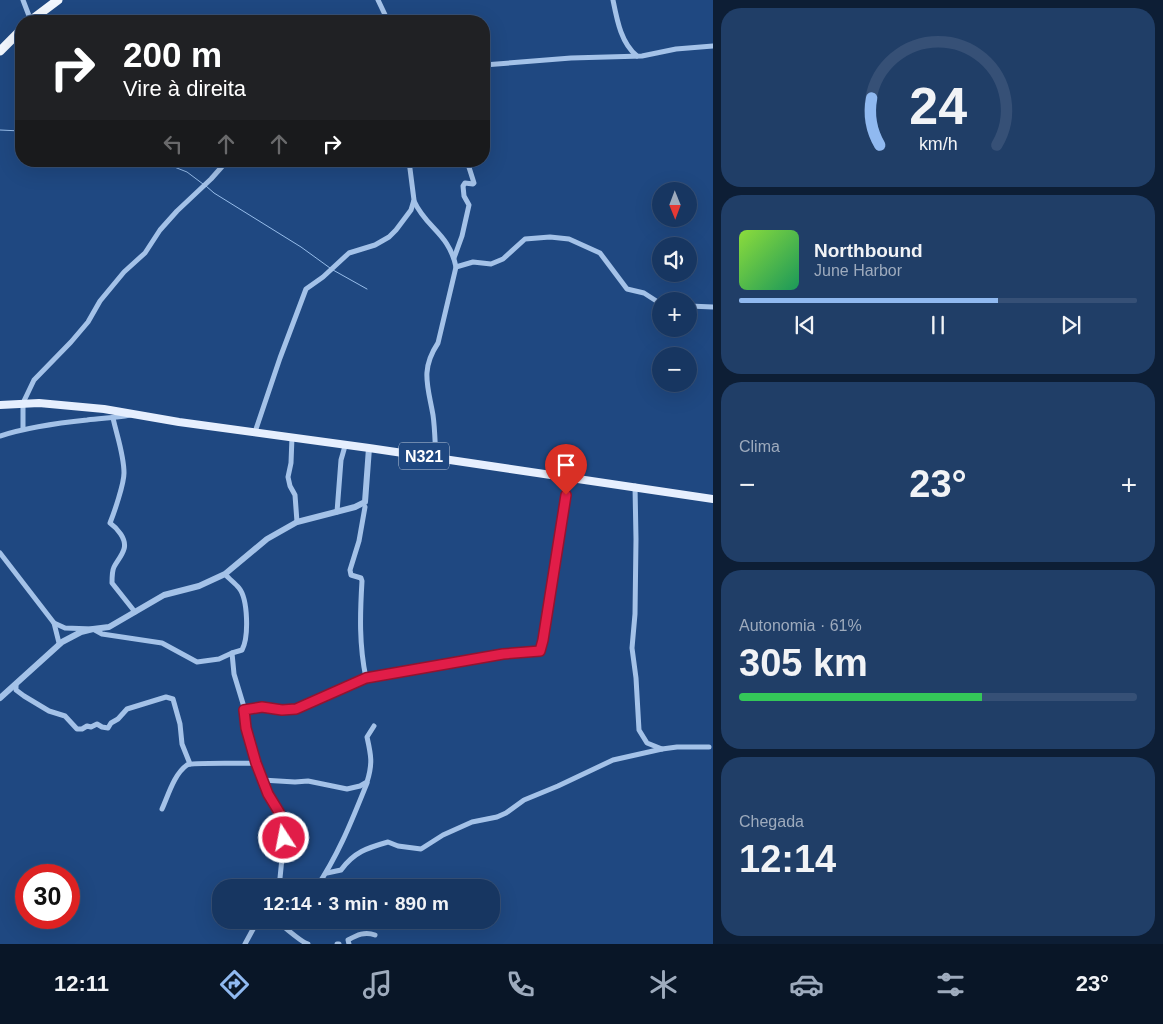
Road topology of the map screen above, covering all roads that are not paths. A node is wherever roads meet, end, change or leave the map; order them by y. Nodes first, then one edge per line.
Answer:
1 (22, 0) edge
2 (58, 0) edge
3 (378, 0) edge
4 (613, 0) edge
5 (28, 15) edge
6 (39, 15) edge
7 (385, 15) edge
8 (15, 36) edge
9 (713, 46) edge
10 (0, 51) edge
11 (637, 56) junction
12 (490, 65) edge
13 (222, 167) edge
14 (410, 167) edge
15 (469, 167) edge
16 (414, 200) junction
17 (454, 258) junction
18 (456, 268) junction
19 (652, 298) edge
20 (697, 306) edge
21 (713, 307) edge
22 (23, 403) junction
23 (0, 405) edge
24 (135, 413) junction
25 (113, 418) junction
26 (23, 429) junction
27 (255, 432) junction
28 (0, 436) edge
29 (292, 437) junction
30 (345, 446) junction
31 (369, 448) junction
32 (436, 458) junction
33 (569, 478) junction
34 (635, 486) junction
35 (713, 499) edge
36 (364, 507) dead end
37 (337, 512) junction
38 (297, 522) junction
39 (0, 553) edge
40 (224, 574) junction
41 (135, 612) junction
42 (54, 623) junction
43 (93, 629) junction
44 (56, 649) junction
45 (232, 653) junction
46 (366, 678) junction
47 (16, 684) junction
48 (0, 698) edge
49 (244, 710) junction
50 (374, 726) dead end
51 (710, 747) dead end
52 (662, 749) junction
53 (256, 763) junction
54 (190, 764) junction
55 (262, 780) junction
56 (368, 782) junction
57 (162, 809) dead end
58 (327, 873) junction
59 (280, 879) edge
60 (323, 879) edge
61 (253, 929) edge
62 (289, 929) edge
63 (375, 935) dead end
64 (245, 944) edge
65 (308, 944) edge
66 (349, 944) edge

1 - 5 street
2 - 6 highway
3 - 7 street
4 - 11 street
8 - 10 highway
9 - 11 street
11 - 12 street
13 - 22 street
14 - 16 street
15 - 17 street
16 - 17 street
16 - 27 street
17 - 18 street
18 - 19 street
18 - 32 street
20 - 21 street
22 - 23 main road, N321
22 - 24 main road, N321
22 - 26 street
24 - 25 street, N321
24 - 27 main road, N321
25 - 26 street, N321
25 - 41 street
26 - 28 street, N321
27 - 29 main road, N321
29 - 30 main road, N321
29 - 38 street
30 - 31 main road, N321
30 - 37 street
31 - 32 main road, N321
31 - 37 street
32 - 33 main road, N321
33 - 34 main road, N321
33 - 46 street
34 - 35 main road, N321
34 - 52 street
36 - 46 street
37 - 38 street
38 - 40 street
39 - 42 street
40 - 41 street
40 - 45 street
41 - 43 street
42 - 43 street
42 - 44 street
43 - 44 street
43 - 45 street
44 - 47 street
45 - 49 street
46 - 49 street
47 - 48 street
47 - 54 street
49 - 53 street
50 - 56 street
51 - 52 street
52 - 58 street
53 - 54 street
53 - 55 street
54 - 57 street
55 - 56 street
55 - 59 street
56 - 58 street
58 - 60 street
61 - 64 street
62 - 65 street
63 - 66 street

